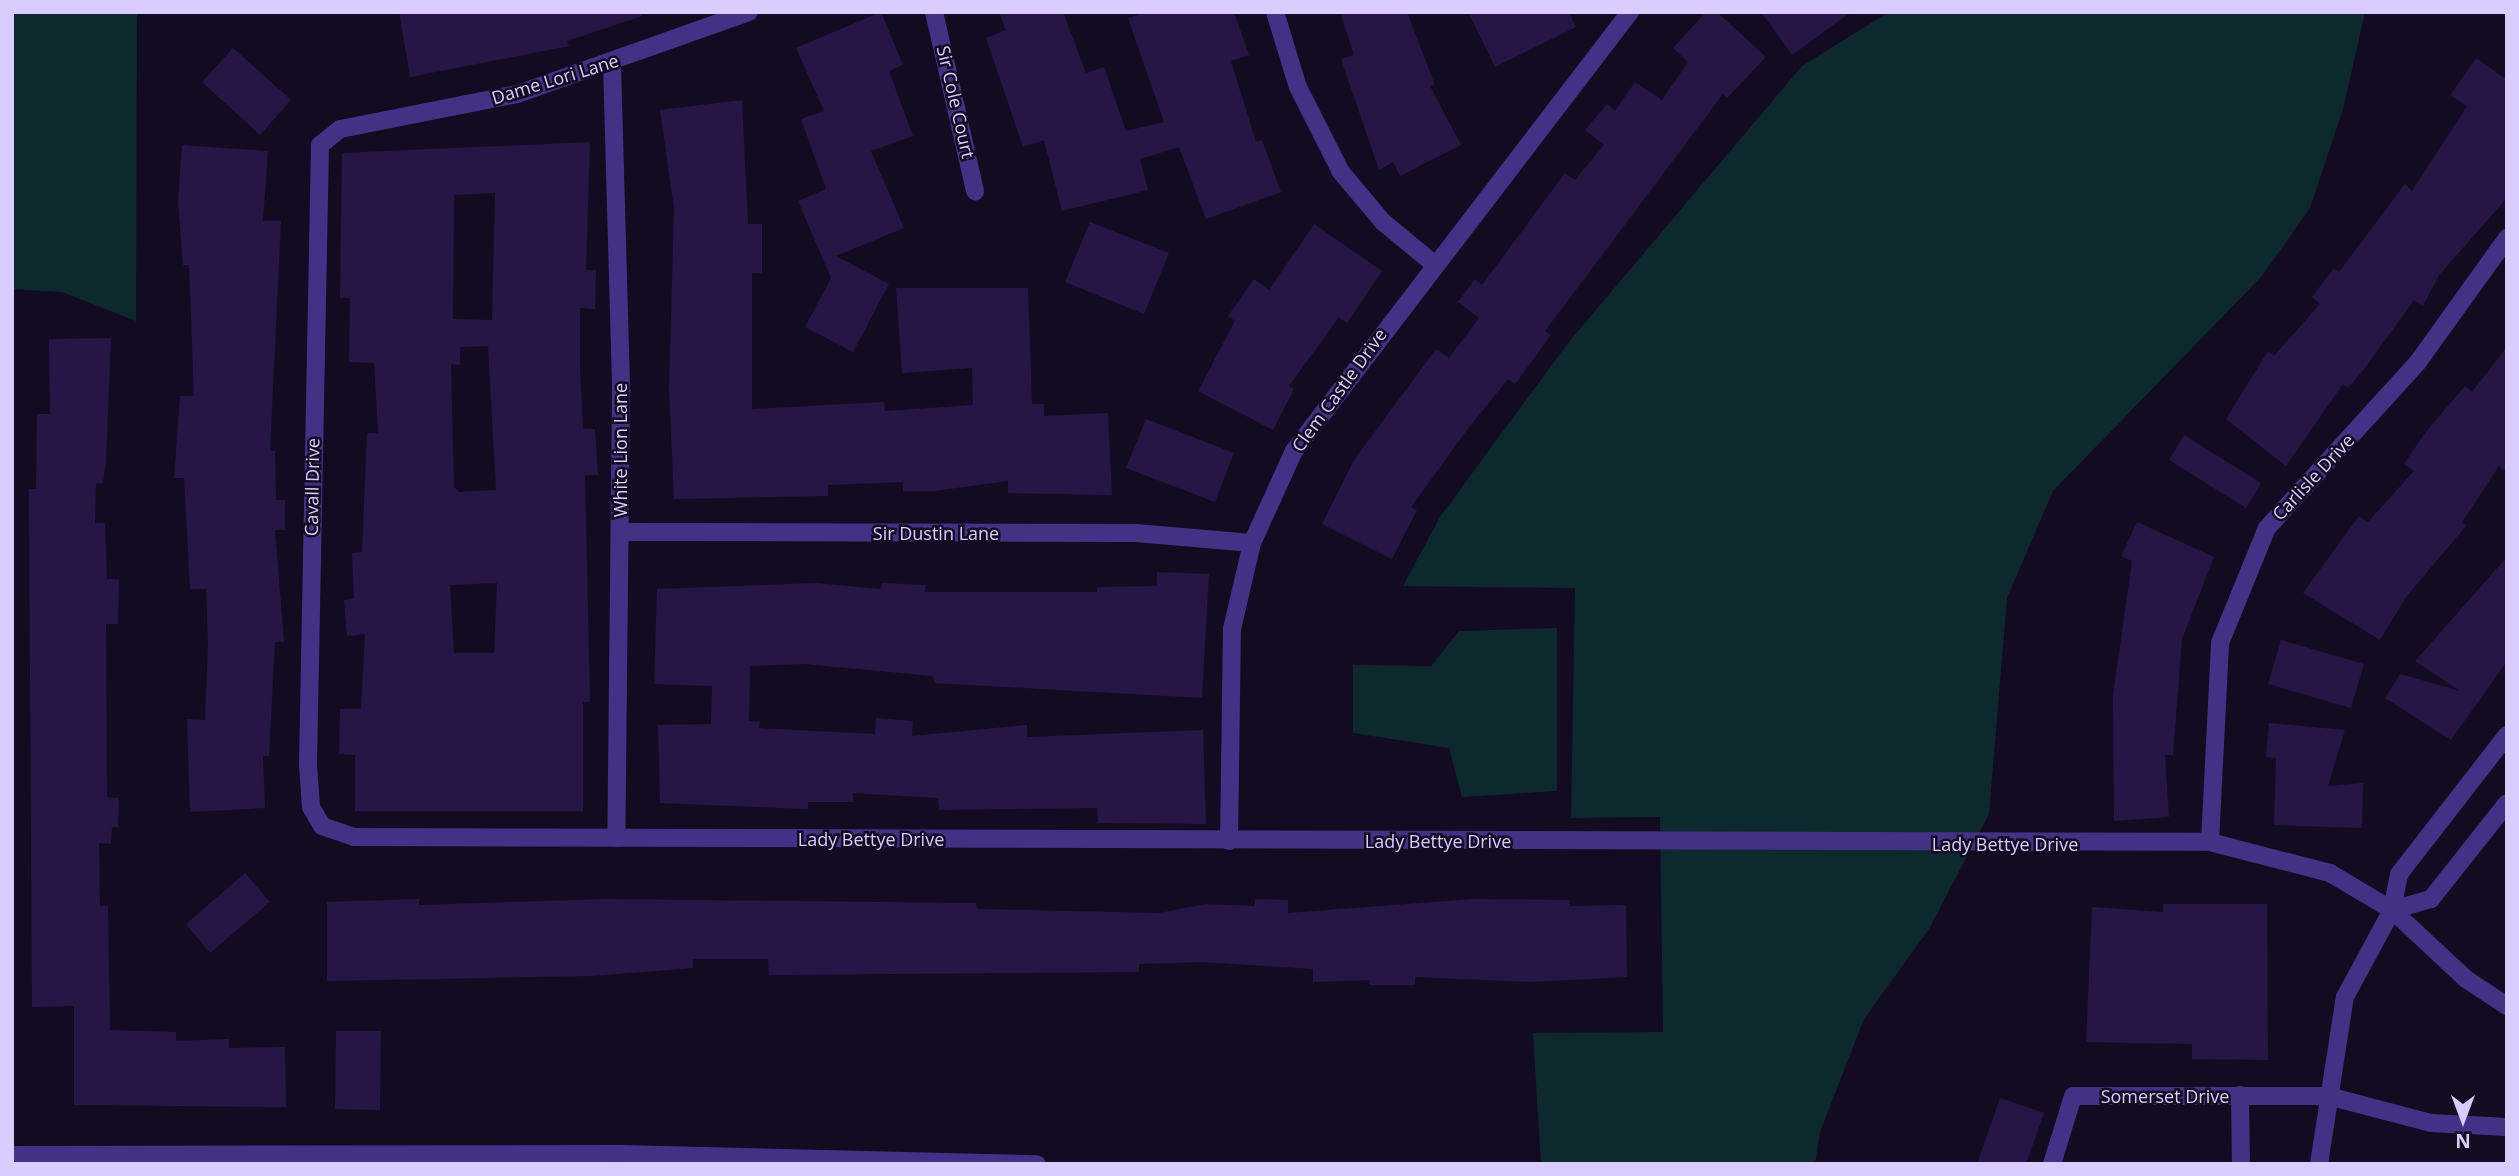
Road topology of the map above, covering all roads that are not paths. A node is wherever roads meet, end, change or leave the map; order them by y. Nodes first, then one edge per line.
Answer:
1 (749, 12) edge
2 (934, 12) edge
3 (1275, 12) edge
4 (1630, 12) edge
5 (612, 63) junction
6 (320, 145) joint
7 (975, 191) dead end
8 (2507, 238) edge
9 (1434, 264) junction
10 (620, 532) junction
11 (1252, 543) junction
12 (2507, 735) edge
13 (2507, 803) edge
14 (322, 826) joint
15 (616, 838) junction
16 (1229, 841) junction
17 (2210, 842) junction
18 (2392, 910) junction
19 (2507, 1006) edge
20 (2240, 1095) junction
21 (2328, 1096) junction
22 (2507, 1126) edge
23 (13, 1154) edge
24 (590, 1159) edge
25 (298, 1161) edge
26 (1037, 1164) edge
27 (2052, 1164) edge
28 (2241, 1164) edge
29 (2319, 1164) edge

1 - 5 street, Dame Lori Lane
2 - 7 street, Sir Cole Court
3 - 9 street
4 - 9 street, Clem Castle Drive
5 - 6 street, Dame Lori Lane
5 - 10 street, White Lion Lane
6 - 14 street, Cavall Drive
8 - 17 street, Carlisle Drive
9 - 11 street, Clem Castle Drive
10 - 11 street, Sir Dustin Lane
10 - 15 street, White Lion Lane
11 - 16 street, Clem Castle Drive
12 - 18 street
13 - 18 street
14 - 15 street, Lady Bettye Drive
15 - 16 street, Lady Bettye Drive
16 - 17 street, Lady Bettye Drive
17 - 18 street, Lady Bettye Drive
18 - 19 street, Lady Bettye Drive
18 - 21 street
20 - 21 street, Somerset Drive
20 - 27 street, Somerset Drive
20 - 28 street
21 - 22 street, Somerset Drive
21 - 29 street
23 - 25 street
24 - 25 street
24 - 26 street

